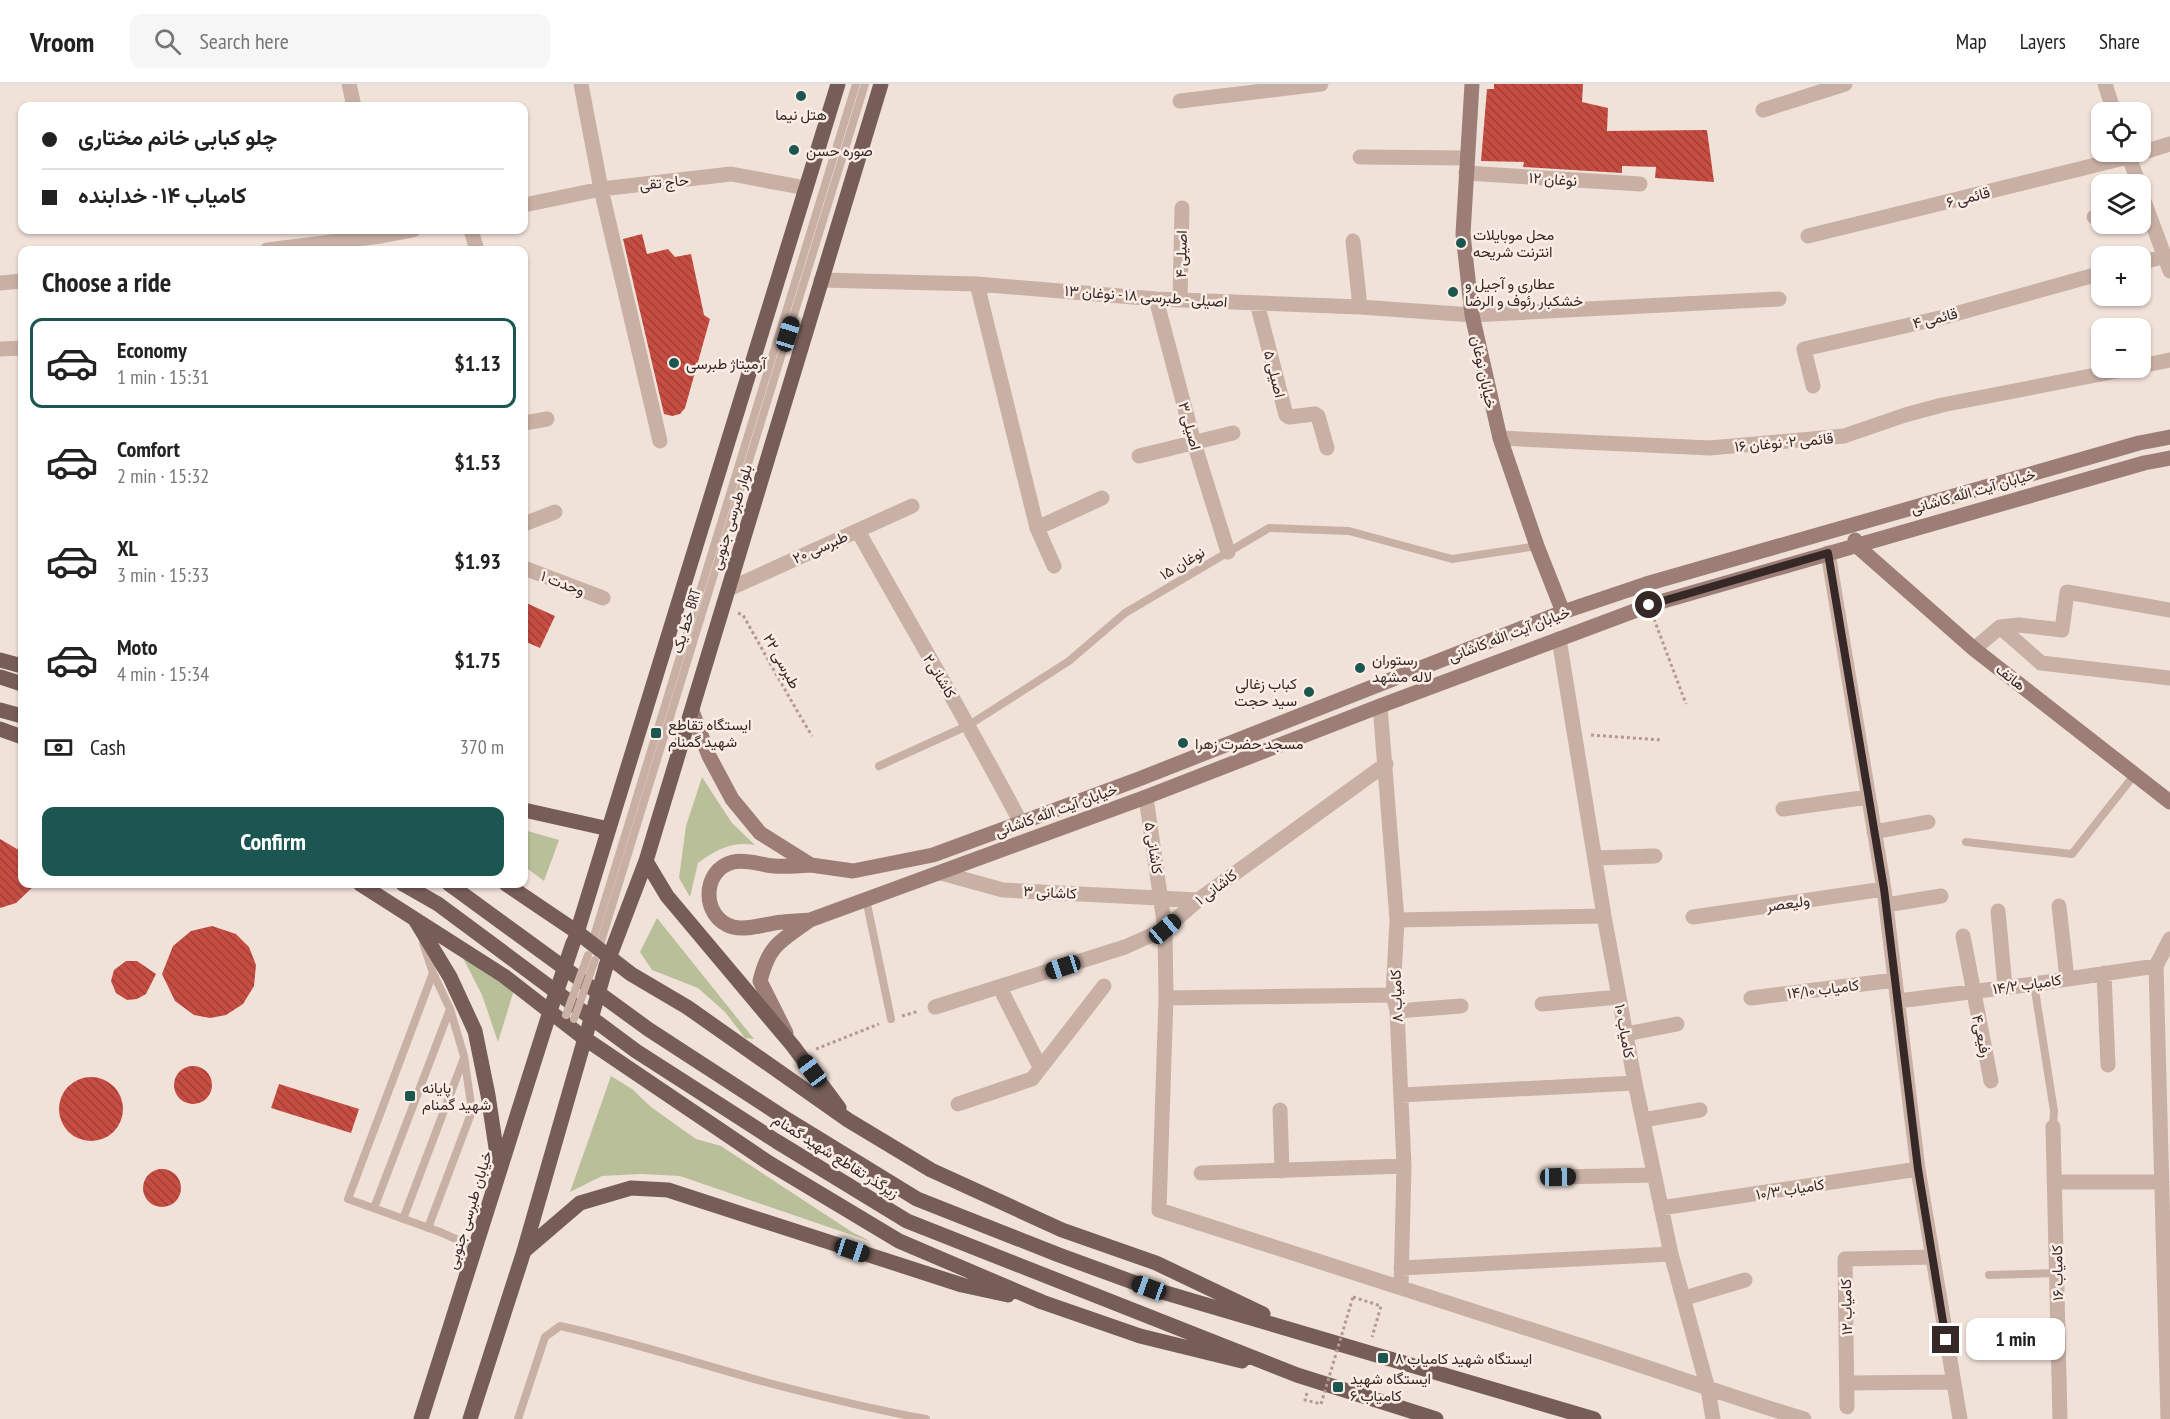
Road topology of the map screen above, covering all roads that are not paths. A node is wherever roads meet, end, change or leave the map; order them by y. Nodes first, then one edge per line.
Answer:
1 (349, 84) edge
2 (581, 84) edge
3 (838, 84) edge
4 (856, 84) edge
5 (865, 84) edge
6 (881, 84) edge
7 (1321, 84) edge
8 (1473, 84) edge
9 (1845, 84) edge
10 (2105, 84) edge
11 (1252, 88) edge
12 (1180, 101) dead end
13 (353, 102) edge
14 (2111, 102) edge
15 (1763, 110) dead end
16 (2170, 144) edge
17 (2151, 148) edge
18 (1360, 157) dead end
19 (2096, 162) edge
20 (1466, 166) junction
21 (1640, 184) dead end
22 (806, 188) junction
23 (601, 189) junction
24 (528, 205) edge
25 (1182, 208) dead end
26 (2151, 224) edge
27 (399, 234) edge
28 (1808, 236) dead end
29 (382, 239) edge
30 (1353, 241) dead end
31 (309, 246) edge
32 (2165, 256) junction
33 (2151, 260) edge
34 (2170, 272) edge
35 (2091, 276) edge
36 (821, 280) junction
37 (18, 281) edge
38 (0, 283) edge
39 (977, 284) junction
40 (1156, 299) junction
41 (1779, 299) dead end
42 (1180, 300) junction
43 (1257, 303) junction
44 (1360, 307) junction
45 (1472, 315) junction
46 (18, 348) edge
47 (0, 349) edge
48 (2170, 360) edge
49 (2151, 364) edge
50 (2091, 376) edge
51 (1813, 386) dead end
52 (547, 419) dead end
53 (528, 422) edge
54 (1233, 433) dead end
55 (2170, 436) edge
56 (1500, 438) junction
57 (660, 441) dead end
58 (1194, 443) junction
59 (1327, 447) dead end
60 (1139, 456) dead end
61 (2170, 458) edge
62 (1102, 498) dead end
63 (912, 506) dead end
64 (555, 512) dead end
65 (528, 522) edge
66 (1852, 526) junction
67 (1037, 528) junction
68 (858, 531) junction
69 (1537, 546) junction
70 (1857, 546) junction
71 (1228, 552) junction
72 (1828, 553) junction
73 (1054, 566) dead end
74 (528, 570) edge
75 (729, 589) junction
76 (603, 598) dead end
77 (2170, 610) edge
78 (1563, 612) junction
79 (2000, 627) junction
80 (1559, 639) junction
81 (1974, 649) junction
82 (0, 660) edge
83 (18, 665) edge
84 (0, 677) edge
85 (2170, 678) edge
86 (18, 683) edge
87 (1380, 706) junction
88 (0, 710) edge
89 (692, 711) junction
90 (18, 715) edge
91 (969, 725) junction
92 (0, 729) edge
93 (18, 735) edge
94 (1386, 764) junction
95 (879, 766) dead end
96 (2135, 774) junction
97 (1146, 797) junction
98 (1868, 797) junction
99 (2170, 802) edge
100 (1783, 809) dead end
101 (528, 811) edge
102 (1928, 822) dead end
103 (1021, 823) junction
104 (609, 829) junction
105 (1874, 832) junction
106 (1966, 842) dead end
107 (1654, 856) dead end
108 (1595, 858) junction
109 (646, 861) junction
110 (811, 865) junction
111 (941, 873) junction
112 (367, 888) edge
113 (410, 888) edge
114 (454, 888) edge
115 (511, 888) edge
116 (1884, 889) junction
117 (1941, 896) dead end
118 (1162, 898) junction
119 (866, 899) junction
120 (1198, 900) junction
121 (1886, 905) junction
122 (2059, 906) dead end
123 (1998, 911) dead end
124 (413, 916) junction
125 (1604, 916) junction
126 (1693, 917) dead end
127 (810, 920) junction
128 (1397, 920) junction
129 (1165, 929) junction
130 (1963, 936) dead end
131 (575, 937) junction
132 (2170, 939) edge
133 (598, 955) junction
134 (2156, 966) junction
135 (433, 973) junction
136 (2104, 973) junction
137 (2067, 979) junction
138 (1896, 980) junction
139 (2034, 984) junction
140 (1000, 987) junction
141 (1104, 987) dead end
142 (2005, 987) junction
143 (1972, 992) junction
144 (1619, 997) junction
145 (1166, 998) junction
146 (1751, 998) dead end
147 (1898, 1000) junction
148 (1395, 1003) junction
149 (1542, 1004) dead end
150 (552, 1005) junction
151 (1461, 1006) dead end
152 (935, 1007) road end
153 (450, 1009) junction
154 (891, 1019) road end
155 (568, 1021) junction
156 (1677, 1024) dead end
157 (586, 1032) junction
158 (1626, 1034) junction
159 (796, 1051) junction
160 (464, 1056) junction
161 (2108, 1065) dead end
162 (1040, 1067) junction
163 (1991, 1081) dead end
164 (1635, 1083) junction
165 (1401, 1095) junction
166 (958, 1104) dead end
167 (1280, 1110) dead end
168 (1700, 1110) dead end
169 (848, 1120) junction
170 (1643, 1120) junction
171 (2053, 1128) joint
172 (1404, 1166) junction
173 (1918, 1169) junction
174 (1282, 1171) junction
175 (499, 1172) junction
176 (1201, 1173) dead end
177 (1654, 1175) junction
178 (1558, 1177) dead end
179 (2055, 1182) junction
180 (2162, 1182) junction
181 (2166, 1206) edge
182 (375, 1208) junction
183 (1661, 1208) junction
184 (403, 1219) junction
185 (428, 1228) junction
186 (476, 1248) junction
187 (524, 1251) junction
188 (1671, 1254) junction
189 (1933, 1257) junction
190 (1401, 1268) junction
191 (2057, 1273) junction
192 (1989, 1275) dead end
193 (1745, 1280) dead end
194 (1401, 1287) junction
195 (1685, 1298) junction
196 (1042, 1302) junction
197 (1304, 1334) junction
198 (1994, 1354) dead end
199 (2058, 1354) junction
200 (1297, 1375) junction
201 (1953, 1382) junction
202 (1847, 1383) junction
203 (1708, 1389) junction
204 (1847, 1407) dead end
205 (421, 1419) edge
206 (470, 1419) edge
207 (518, 1419) edge
208 (926, 1419) edge
209 (1436, 1419) edge
210 (1594, 1419) edge
211 (1713, 1419) edge
212 (1804, 1419) edge
213 (1960, 1419) edge
214 (2060, 1419) edge
215 (2168, 1419) edge

1 - 13 street
2 - 23 street
3 - 22 main road, بلوار طبرسی جنوبی
4 - 133 lane, خط یک BRT
5 - 133 lane, خط یک BRT
6 - 36 main road, بلوار طبرسی جنوبی
7 - 11 street
8 - 20 main road, خیابان نوغان
9 - 15 street
10 - 14 street
11 - 12 street
16 - 17 street, قائمی ۶
18 - 20 street, نوغان ۱۲
19 - 28 street, قائمی ۶
20 - 21 street, نوغان ۱۲
20 - 45 main road, خیابان نوغان
22 - 23 street, حاج تقی
22 - 104 main road, بلوار طبرسی جنوبی
23 - 24 street, حاج تقی
23 - 57 street
25 - 42 street, اصیلی ۴
26 - 32 street
27 - 29 street
29 - 31 street
30 - 44 street
32 - 33 street
32 - 34 street
35 - 51 street, قائمی ۴
36 - 39 street, اصیلی - طبرسی ۱۸ - نوغان ۱۳
36 - 75 main road, بلوار طبرسی جنوبی
37 - 38 street
39 - 40 street, اصیلی - طبرسی ۱۸ - نوغان ۱۳
39 - 67 street
40 - 42 street, اصیلی - طبرسی ۱۸ - نوغان ۱۳
40 - 58 street, اصیلی ۳
41 - 45 street, اصیلی - طبرسی ۱۸ - نوغان ۱۳
42 - 43 street, اصیلی - طبرسی ۱۸ - نوغان ۱۳
43 - 44 street, اصیلی - طبرسی ۱۸ - نوغان ۱۳
43 - 59 street, اصیلی ۵
44 - 45 street, اصیلی - طبرسی ۱۸ - نوغان ۱۳
45 - 56 main road, خیابان نوغان
46 - 47 street
48 - 49 street
50 - 56 street, قائمی ۲- نوغان ۱۶
52 - 53 street
54 - 58 street
55 - 66 main road, خیابان آیت الله کاشانی
56 - 69 main road, خیابان نوغان
58 - 60 street
58 - 71 street, اصیلی ۳
61 - 70 main road, خیابان آیت الله کاشانی
62 - 67 street
63 - 68 street, طبرسی ۲۰
64 - 65 street
66 - 70 main road
66 - 78 main road, خیابان آیت الله کاشانی
67 - 73 street
68 - 75 street, طبرسی ۲۰
68 - 91 street, کاشانی۲
69 - 71 lane, نوغان ۱۵
69 - 78 main road, خیابان نوغان
70 - 72 main road, خیابان آیت الله کاشانی
70 - 81 main road, هاتف
71 - 91 lane, نوغان ۱۵
72 - 80 main road, خیابان آیت الله کاشانی
72 - 98 street
74 - 76 street, وحدت ۱
75 - 89 main road, بلوار طبرسی جنوبی
77 - 79 street
78 - 103 main road, خیابان آیت الله کاشانی
79 - 81 street
79 - 85 street
80 - 87 main road, خیابان آیت الله کاشانی
80 - 108 street, کامیاب ۱۰
81 - 96 main road, هاتف
82 - 83 main road
84 - 86 main road
87 - 94 street, کامیاب ۸
87 - 97 main road, خیابان آیت الله کاشانی
88 - 90 main road
89 - 109 main road, بلوار طبرسی جنوبی
89 - 110 main road, خیابان آیت الله کاشانی
91 - 95 lane, نوغان ۱۵
91 - 103 street, کاشانی۲
92 - 93 main road
94 - 120 street, کاشانی ۱
94 - 128 street, کامیاب ۸
96 - 99 main road, هاتف
96 - 106 lane
97 - 111 main road, خیابان آیت الله کاشانی
97 - 118 street, کاشانی ۵
98 - 100 street
98 - 105 street
101 - 104 main road
102 - 105 street
103 - 110 main road, خیابان آیت الله کاشانی
104 - 131 main road, بلوار طبرسی جنوبی
105 - 116 street
107 - 108 street
108 - 125 street, کامیاب ۱۰
109 - 133 main road, بلوار طبرسی جنوبی
109 - 159 main road
110 - 127 main road
111 - 118 street, کاشانی ۳
111 - 119 main road, خیابان آیت الله کاشانی
112 - 124 main road
113 - 200 main road, زیرگذر تقاطع شهید گمنام
114 - 197 main road, زیرگذر تقاطع شهید گمنام
115 - 131 main road
116 - 121 street
116 - 126 street, ولیعصر
117 - 121 street
118 - 120 street, کاشانی ۳
118 - 129 street, کاشانی ۵
119 - 127 main road, خیابان آیت الله کاشانی
119 - 154 lane
120 - 129 street, کاشانی ۱
121 - 138 street
122 - 137 street
123 - 142 street
124 - 135 lane
124 - 150 main road
124 - 175 main road
125 - 128 street
125 - 144 street, کامیاب ۱۰
127 - 159 main road, خیابان آیت الله کاشانی
128 - 148 street, کامیاب ۸
129 - 140 street, کاشانی ۱
129 - 145 street, کاشانی ۵
130 - 143 street, رفیعی۴
131 - 133 main road
131 - 150 main road, خیابان طبرسی جنوبی, bridge
132 - 134 street
133 - 155 lane, خط یک BRT, bridge
133 - 157 main road, بلوار طبرسی جنوبی, bridge
133 - 169 main road
134 - 136 street, کامیاب ۱۴/۲
134 - 180 street
135 - 153 lane
135 - 182 lane
136 - 137 street, کامیاب ۱۴/۲
136 - 161 street
137 - 139 street, کامیاب ۱۴/۲
138 - 146 street, کامیاب ۱۴/۱۰
138 - 147 street
139 - 142 street, کامیاب ۱۴/۲
139 - 171 lane
140 - 152 street, کاشانی ۱
140 - 162 street
141 - 162 street
142 - 143 street, کامیاب ۱۴/۲
143 - 147 street, کامیاب ۱۴/۲
143 - 163 street, رفیعی۴
144 - 149 street
144 - 158 street, کامیاب ۱۰
145 - 148 street
145 - 194 street, کاشانی ۵
147 - 173 street
148 - 151 street
148 - 165 street, کامیاب ۸
150 - 155 main road
150 - 175 main road, خیابان طبرسی جنوبی
153 - 160 lane
153 - 182 lane
155 - 157 main road
156 - 158 street
157 - 187 main road
157 - 196 main road
158 - 164 street, کامیاب ۱۰
159 - 169 main road
160 - 184 lane
160 - 185 lane
162 - 166 street
164 - 165 street
164 - 170 street, کامیاب ۱۰
165 - 172 street, کامیاب ۸
167 - 174 street
168 - 170 street
169 - 197 main road
170 - 177 street, کامیاب ۱۰
171 - 179 street, کامیاب ۱۶
172 - 174 street
172 - 190 street, کامیاب ۸
173 - 183 street, کامیاب ۱۰/۳
173 - 189 street
174 - 176 street
175 - 186 main road, خیابان طبرسی جنوبی
177 - 178 street
177 - 183 street, کامیاب ۱۰
179 - 180 street
179 - 191 street, کامیاب ۱۶
180 - 181 street
181 - 215 street
182 - 184 lane
183 - 188 street, کامیاب ۱۰
184 - 185 lane
185 - 186 lane
186 - 205 main road, خیابان طبرسی جنوبی
187 - 196 main road
187 - 206 main road
188 - 190 street
188 - 195 street, کامیاب ۱۰
189 - 201 street
189 - 202 street, کامیاب ۱۲
190 - 194 street, کامیاب ۸
191 - 192 lane
191 - 199 street, کامیاب ۱۶
193 - 195 street
194 - 203 street
195 - 203 street, کامیاب ۱۰
196 - 200 main road
197 - 210 main road
198 - 199 lane
199 - 214 street, کامیاب ۱۶
200 - 209 main road
201 - 202 street
201 - 213 street
202 - 204 street, کامیاب ۱۲
203 - 211 street, کامیاب ۱۰
203 - 212 street
207 - 208 lane

